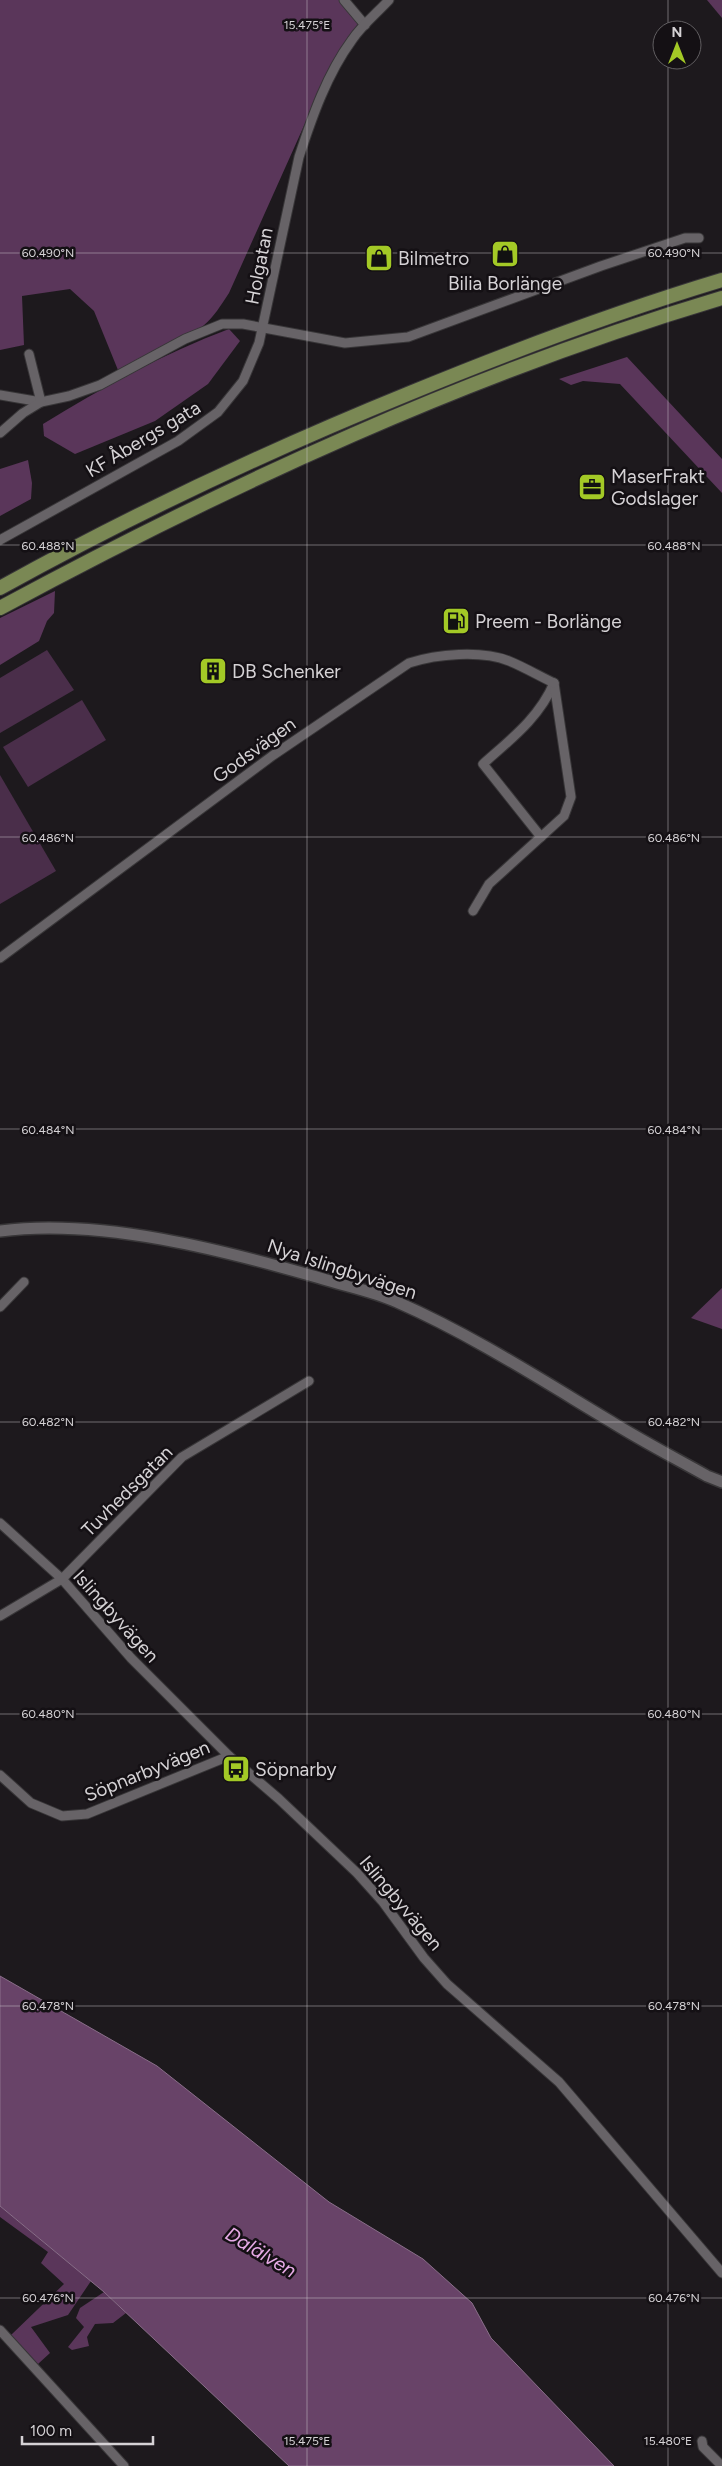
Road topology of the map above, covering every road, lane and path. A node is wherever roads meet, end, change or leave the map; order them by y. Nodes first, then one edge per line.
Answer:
1 (344, 0) edge
2 (389, 0) edge
3 (365, 25) junction
4 (699, 238) dead end
5 (722, 280) edge
6 (722, 298) edge
7 (264, 327) junction
8 (29, 354) dead end
9 (0, 395) edge
10 (41, 402) junction
11 (0, 433) edge
12 (0, 540) edge
13 (0, 588) edge
14 (0, 608) edge
15 (554, 683) junction
16 (541, 837) junction
17 (474, 910) dead end
18 (0, 958) edge
19 (0, 1231) edge
20 (24, 1282) dead end
21 (0, 1307) edge
22 (309, 1381) dead end
23 (722, 1482) edge
24 (0, 1524) edge
25 (62, 1579) junction
26 (0, 1616) edge
27 (229, 1756) junction
28 (0, 1775) edge
29 (722, 2273) edge
30 (0, 2330) edge
31 (702, 2441) dead end
32 (124, 2466) edge
33 (722, 2466) edge

1 - 3 street
2 - 3 street, Holgatan
3 - 7 street, Holgatan
4 - 7 street
5 - 13 highway
6 - 14 highway
7 - 10 street, Holgatan
7 - 12 street, KF Åbergs gata
8 - 10 street
9 - 10 street, Holgatan
10 - 11 street, Holgatan
15 - 16 street
15 - 16 street
15 - 18 street, Godsvägen
16 - 17 street
19 - 23 street, Nya Islingbyvägen
20 - 21 street
22 - 25 street, Tuvhedsgatan
24 - 25 street, Islingbyvägen
25 - 26 street, Tuvhedsgatan
25 - 27 street, Islingbyvägen
27 - 28 street, Söpnarbyvägen
27 - 29 street, Islingbyvägen
30 - 32 street
31 - 33 street

